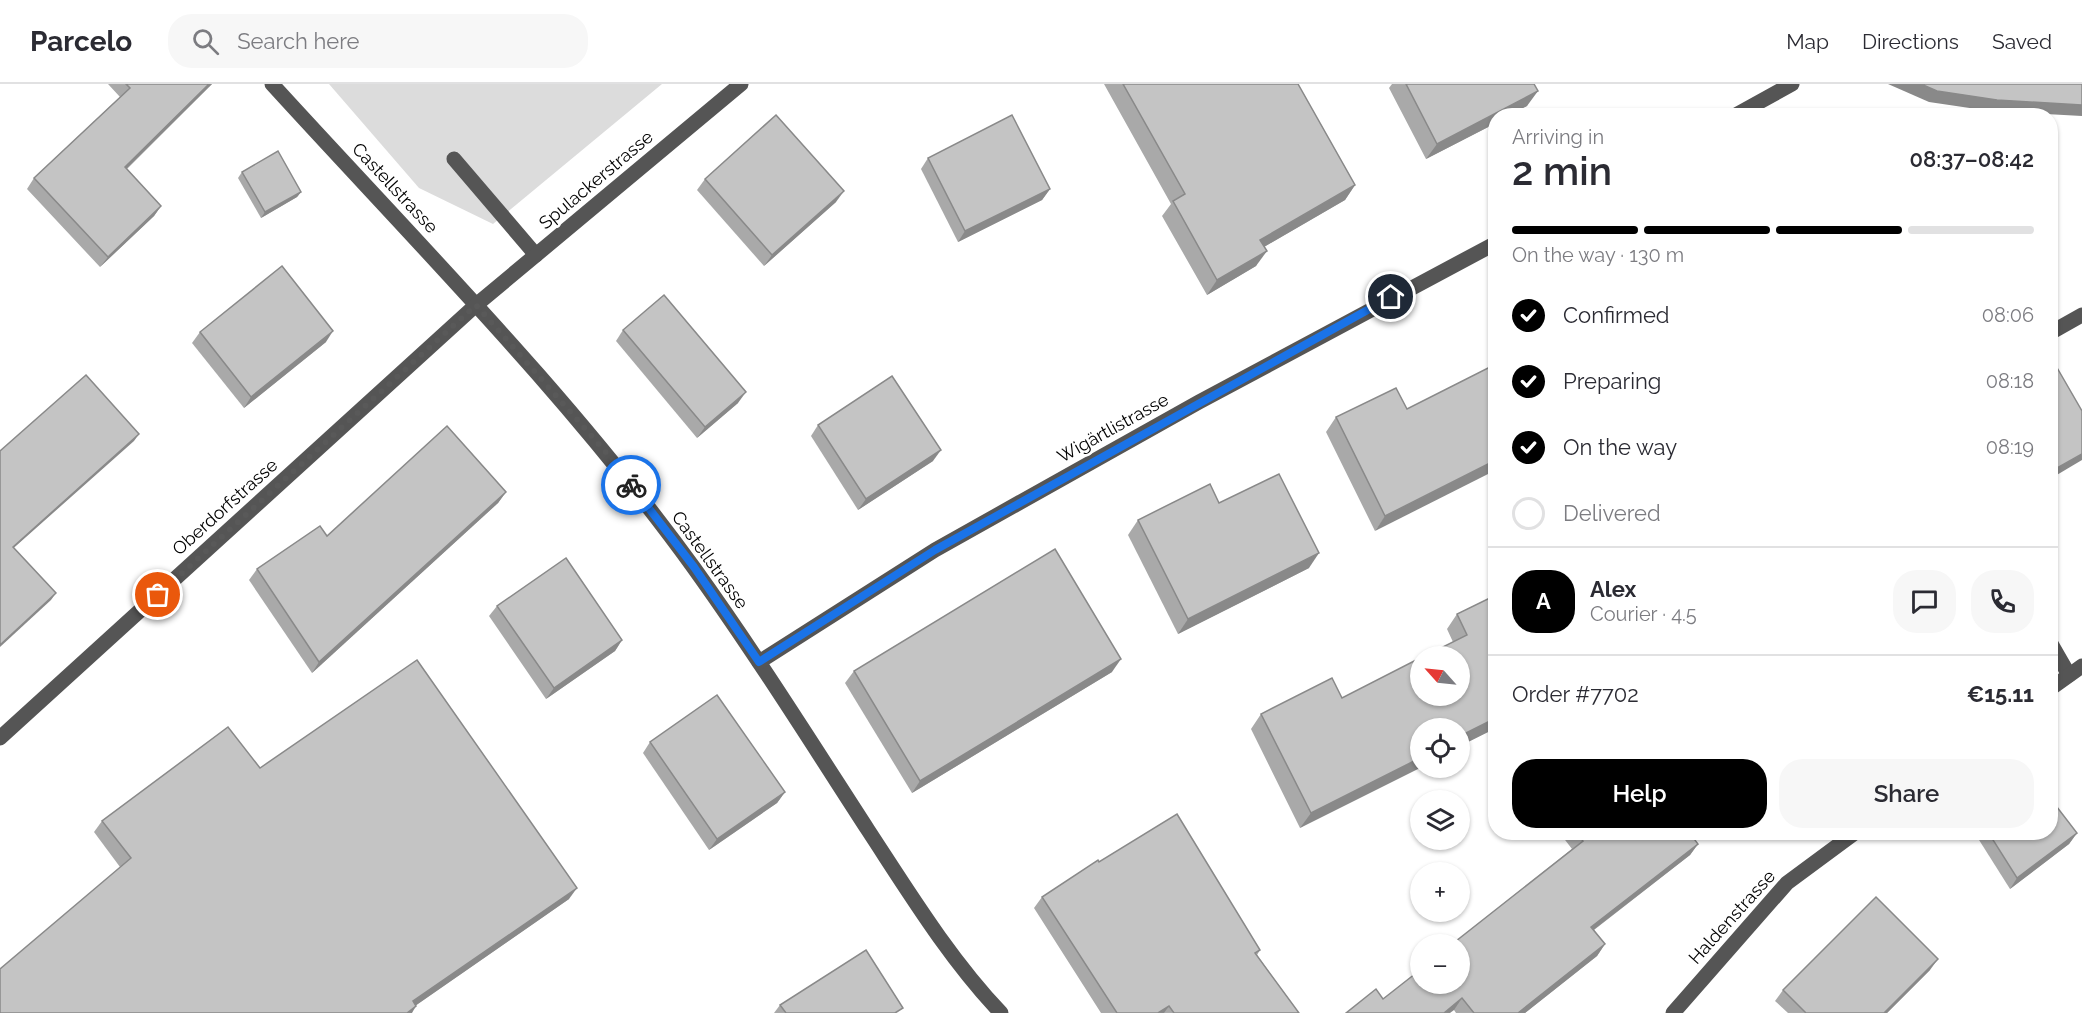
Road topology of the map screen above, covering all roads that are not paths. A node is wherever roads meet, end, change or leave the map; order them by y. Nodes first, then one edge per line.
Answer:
1 (272, 84) edge
2 (741, 84) edge
3 (1792, 84) edge
4 (1748, 108) edge
5 (454, 159) dead end
6 (1488, 247) edge
7 (536, 255) junction
8 (476, 305) junction
9 (2082, 315) edge
10 (2058, 328) edge
11 (2058, 656) edge
12 (759, 662) junction
13 (2082, 666) edge
14 (2069, 675) junction
15 (2058, 683) edge
16 (0, 738) edge
17 (1845, 840) edge
18 (1001, 1013) edge
19 (1673, 1013) edge

1 - 8 street, Castellstrasse
2 - 7 street, Spulackerstrasse
3 - 4 street
5 - 7 street
6 - 12 street, Wigärtlistrasse
7 - 8 street, Spulackerstrasse
8 - 12 street, Castellstrasse
8 - 16 street, Oberdorfstrasse
9 - 10 street
11 - 14 street
12 - 18 street, Castellstrasse
13 - 14 street
14 - 15 street
17 - 19 street, Haldenstrasse

